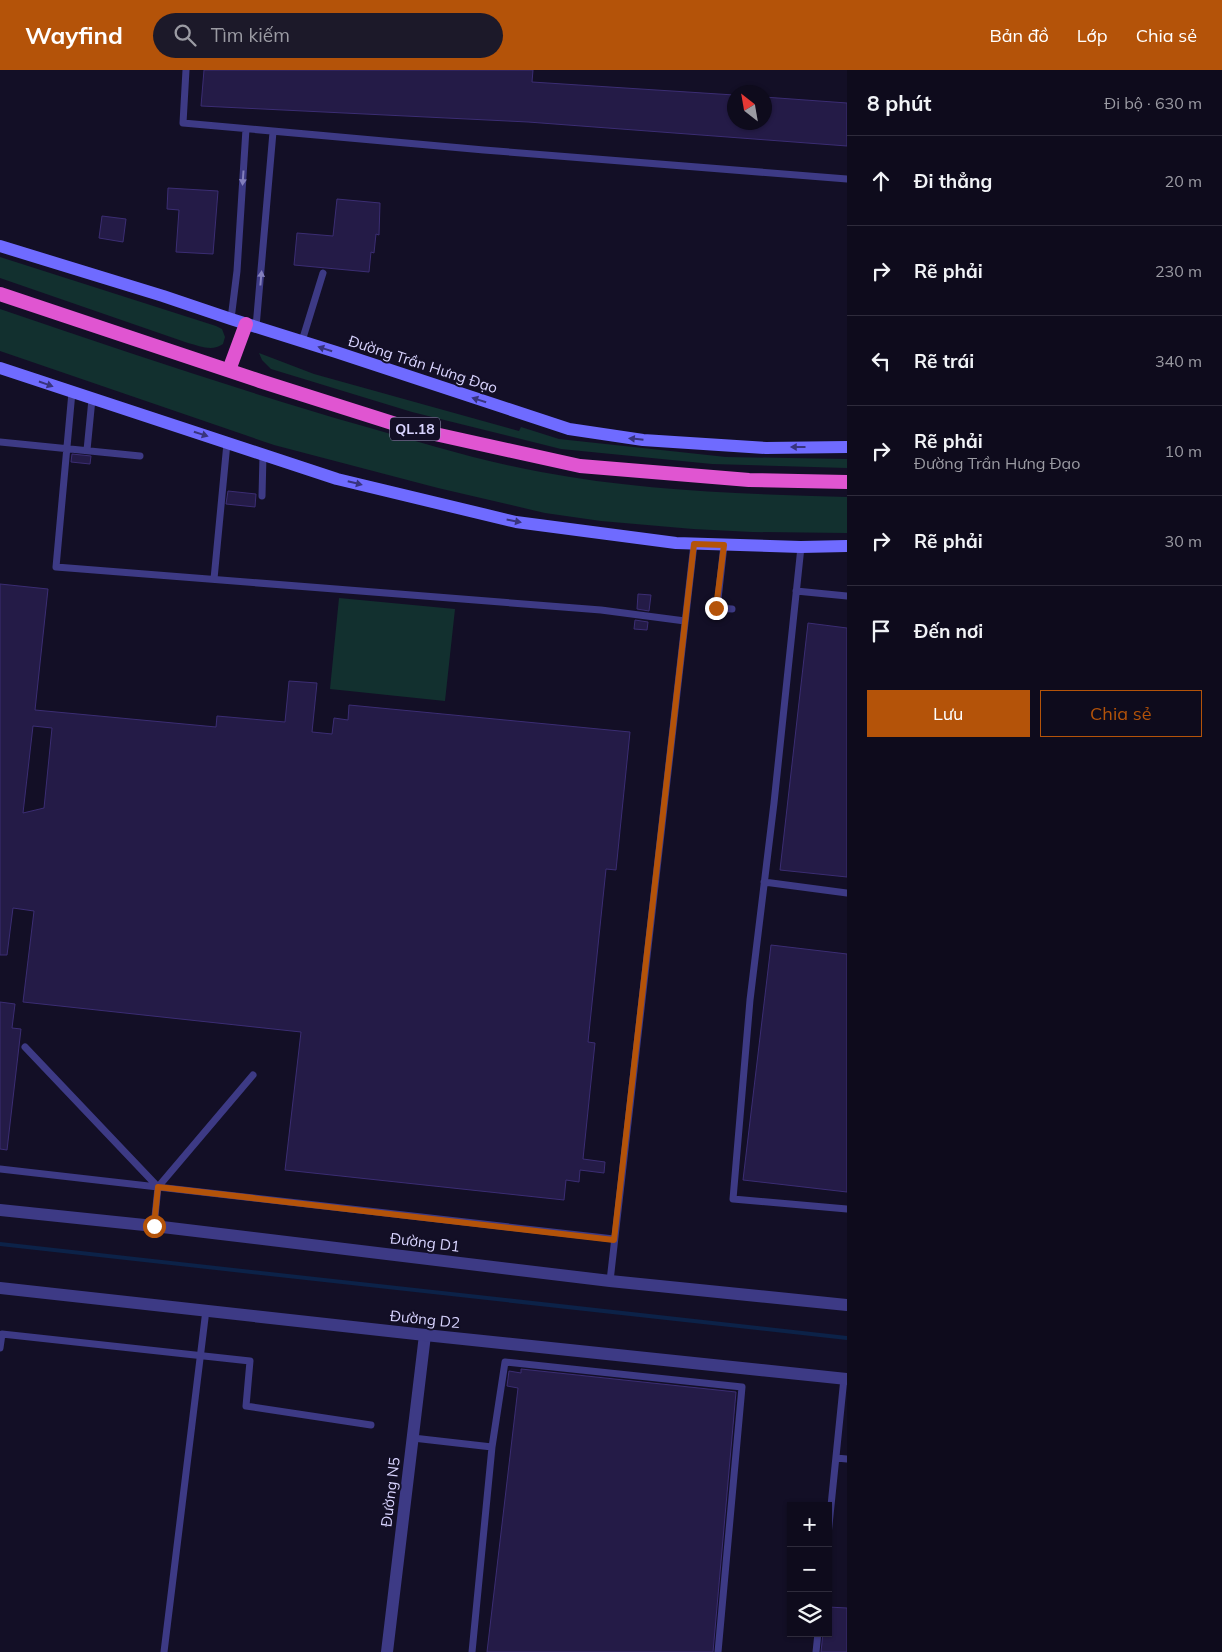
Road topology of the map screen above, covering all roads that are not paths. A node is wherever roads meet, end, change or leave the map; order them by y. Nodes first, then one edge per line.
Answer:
1 (186, 70) edge
2 (246, 129) junction
3 (273, 132) junction
4 (847, 178) edge
5 (0, 246) edge
6 (323, 274) dead end
7 (0, 294) edge
8 (231, 320) junction
9 (251, 325) junction
10 (302, 341) junction
11 (0, 368) edge
12 (229, 370) junction
13 (72, 392) junction
14 (92, 399) junction
15 (0, 442) edge
16 (227, 443) junction
17 (847, 447) edge
18 (67, 448) junction
19 (87, 450) junction
20 (264, 455) junction
21 (140, 456) dead end
22 (847, 482) edge
23 (262, 496) dead end
24 (694, 544) junction
25 (724, 545) junction
26 (847, 546) edge
27 (801, 547) junction
28 (214, 579) junction
29 (796, 591) junction
30 (847, 596) edge
31 (732, 608) dead end
32 (685, 621) junction
33 (764, 882) junction
34 (847, 893) edge
35 (26, 1047) dead end
36 (253, 1075) dead end
37 (0, 1169) edge
38 (158, 1187) junction
39 (847, 1209) edge
40 (0, 1210) edge
41 (154, 1226) junction
42 (614, 1240) junction
43 (610, 1281) junction
44 (0, 1288) edge
45 (847, 1305) edge
46 (206, 1310) junction
47 (426, 1335) junction
48 (0, 1348) edge
49 (201, 1356) junction
50 (846, 1378) edge
51 (371, 1425) dead end
52 (413, 1438) junction
53 (492, 1447) junction
54 (836, 1458) junction
55 (847, 1459) edge
56 (831, 1502) edge
57 (818, 1637) edge
58 (164, 1652) edge
59 (387, 1652) edge
60 (472, 1652) edge
61 (718, 1652) edge
62 (816, 1652) edge

1 - 2 lane
2 - 3 lane
2 -> 8 lane
3 - 4 lane
9 -> 3 lane
5 - 8 main road, Đường Trần Hưng Đạo
6 - 10 lane
7 - 12 highway, QL.18
8 - 9 main road, Đường Trần Hưng Đạo
9 - 10 main road, Đường Trần Hưng Đạo
9 - 12 highway
17 -> 10 main road, Đường Trần Hưng Đạo
11 -> 13 main road
12 - 22 highway, QL.18
13 - 14 main road
13 - 18 lane
14 -> 16 main road
14 - 19 lane
15 - 18 lane
16 - 20 main road
16 - 28 lane
18 - 19 lane
18 - 28 lane
19 - 21 lane
20 - 23 lane
20 -> 24 main road
24 - 25 main road
24 - 32 lane
25 - 27 main road
25 - 31 lane
26 - 27 main road
27 - 29 lane
28 - 32 lane
29 - 30 lane
29 - 33 lane
32 - 42 lane
33 - 34 lane
33 - 39 lane
35 - 38 lane
36 - 38 lane
37 - 38 lane
38 - 41 lane
38 - 42 lane
40 - 41 street, Đường D1
41 - 43 street, Đường D1
42 - 43 lane
43 - 45 street, Đường D1
44 - 46 street, Đường D2
46 - 47 street, Đường D2
46 - 49 lane
47 - 50 street, Đường D2
47 - 52 street, Đường N5
48 - 49 lane
49 - 51 lane
49 - 58 lane
50 - 54 lane
52 - 53 lane
52 - 59 street, Đường N5
53 - 60 lane
53 - 61 lane
54 - 55 lane
54 - 56 lane
57 - 62 lane

